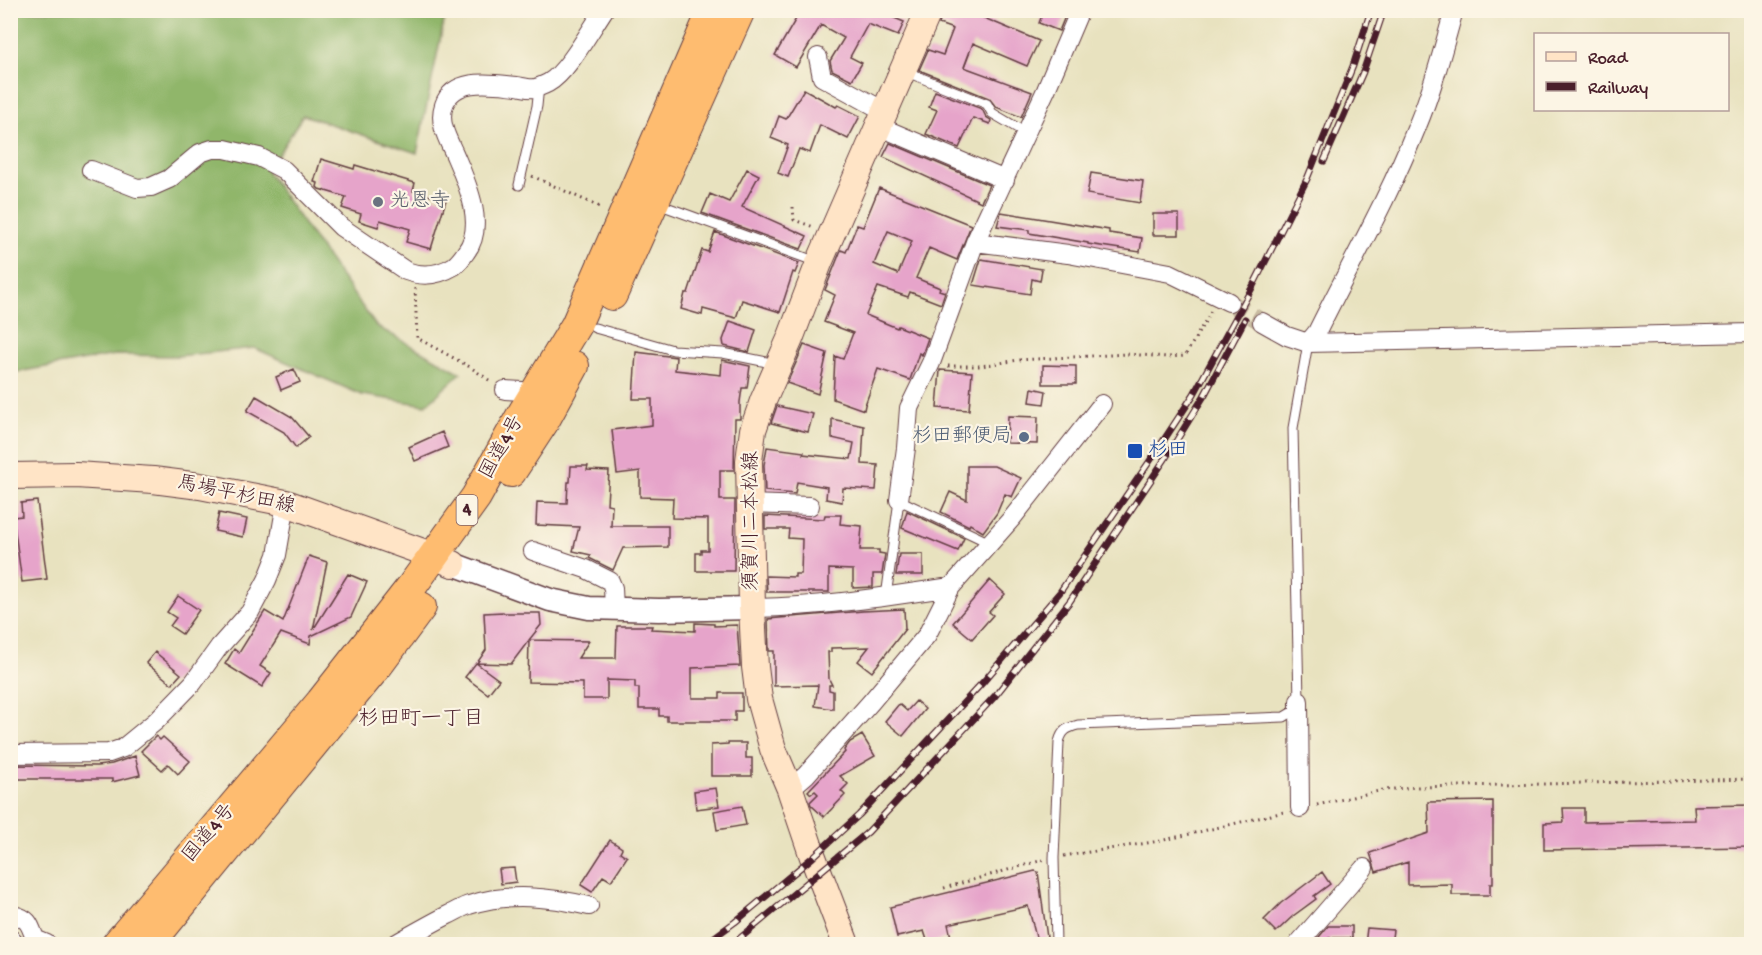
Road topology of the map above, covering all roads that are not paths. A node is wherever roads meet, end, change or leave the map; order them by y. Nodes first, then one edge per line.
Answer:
1 (604, 10) edge
2 (713, 10) edge
3 (740, 10) edge
4 (929, 10) edge
5 (1080, 10) edge
6 (1454, 10) edge
7 (818, 57) dead end
8 (904, 71) junction
9 (539, 86) junction
10 (881, 119) junction
11 (1026, 133) junction
12 (91, 170) dead end
13 (1005, 180) junction
14 (519, 185) dead end
15 (653, 203) junction
16 (975, 242) junction
17 (819, 263) junction
18 (1224, 300) tunnel mouth
19 (1262, 322) tunnel mouth
20 (595, 328) junction
21 (1752, 333) edge
22 (1308, 344) junction
23 (778, 364) junction
24 (1102, 404) dead end
25 (10, 476) edge
26 (899, 500) junction
27 (286, 504) junction
28 (750, 504) junction
29 (810, 506) dead end
30 (990, 543) junction
31 (533, 551) dead end
32 (443, 560) junction
33 (951, 587) junction
34 (886, 597) junction
35 (752, 608) junction
36 (614, 609) junction
37 (1299, 701) junction
38 (10, 754) edge
39 (790, 789) junction
40 (1300, 808) road end
41 (1364, 868) dead end
42 (589, 906) dead end
43 (10, 917) edge
44 (10, 938) edge
45 (15, 945) edge
46 (47, 945) edge
47 (117, 945) edge
48 (149, 945) edge
49 (395, 945) edge
50 (846, 945) edge
51 (1056, 945) edge
52 (1298, 945) edge

1 - 9 street
2 - 32 highway, 国道4号 / 4
3 - 15 highway, 国道4号 / 4
4 - 8 main road, 須賀川二本松線
5 - 11 street
6 - 22 street
7 - 10 street
8 - 10 main road, 須賀川二本松線
8 - 11 lane
9 - 12 street
9 - 14 lane
10 - 13 street
10 - 17 main road, 須賀川二本松線
11 - 13 street
13 - 16 street
15 - 17 lane
15 - 20 highway, 国道4号 / 4
16 - 18 street
16 - 26 street
17 - 23 main road, 須賀川二本松線
19 - 22 street
20 - 23 lane
20 - 32 highway, 国道4号 / 4
21 - 22 street
22 - 37 lane
23 - 28 main road, 須賀川二本松線
24 - 30 street
25 - 27 main road, 馬場平杉田線
26 - 30 lane
26 - 34 lane
27 - 32 main road, 馬場平杉田線
27 - 38 street
28 - 29 street
28 - 35 main road, 須賀川二本松線
30 - 33 street
31 - 36 street
32 - 36 street
32 - 47 highway, 国道4号 / 4
32 - 48 highway, 国道4号 / 4
33 - 34 street
33 - 39 street
34 - 35 street
35 - 36 street
35 - 39 main road, 須賀川二本松線
37 - 40 street
37 - 51 lane
39 - 50 main road, 須賀川二本松線
41 - 52 street
42 - 49 street
43 - 46 street
44 - 45 street

